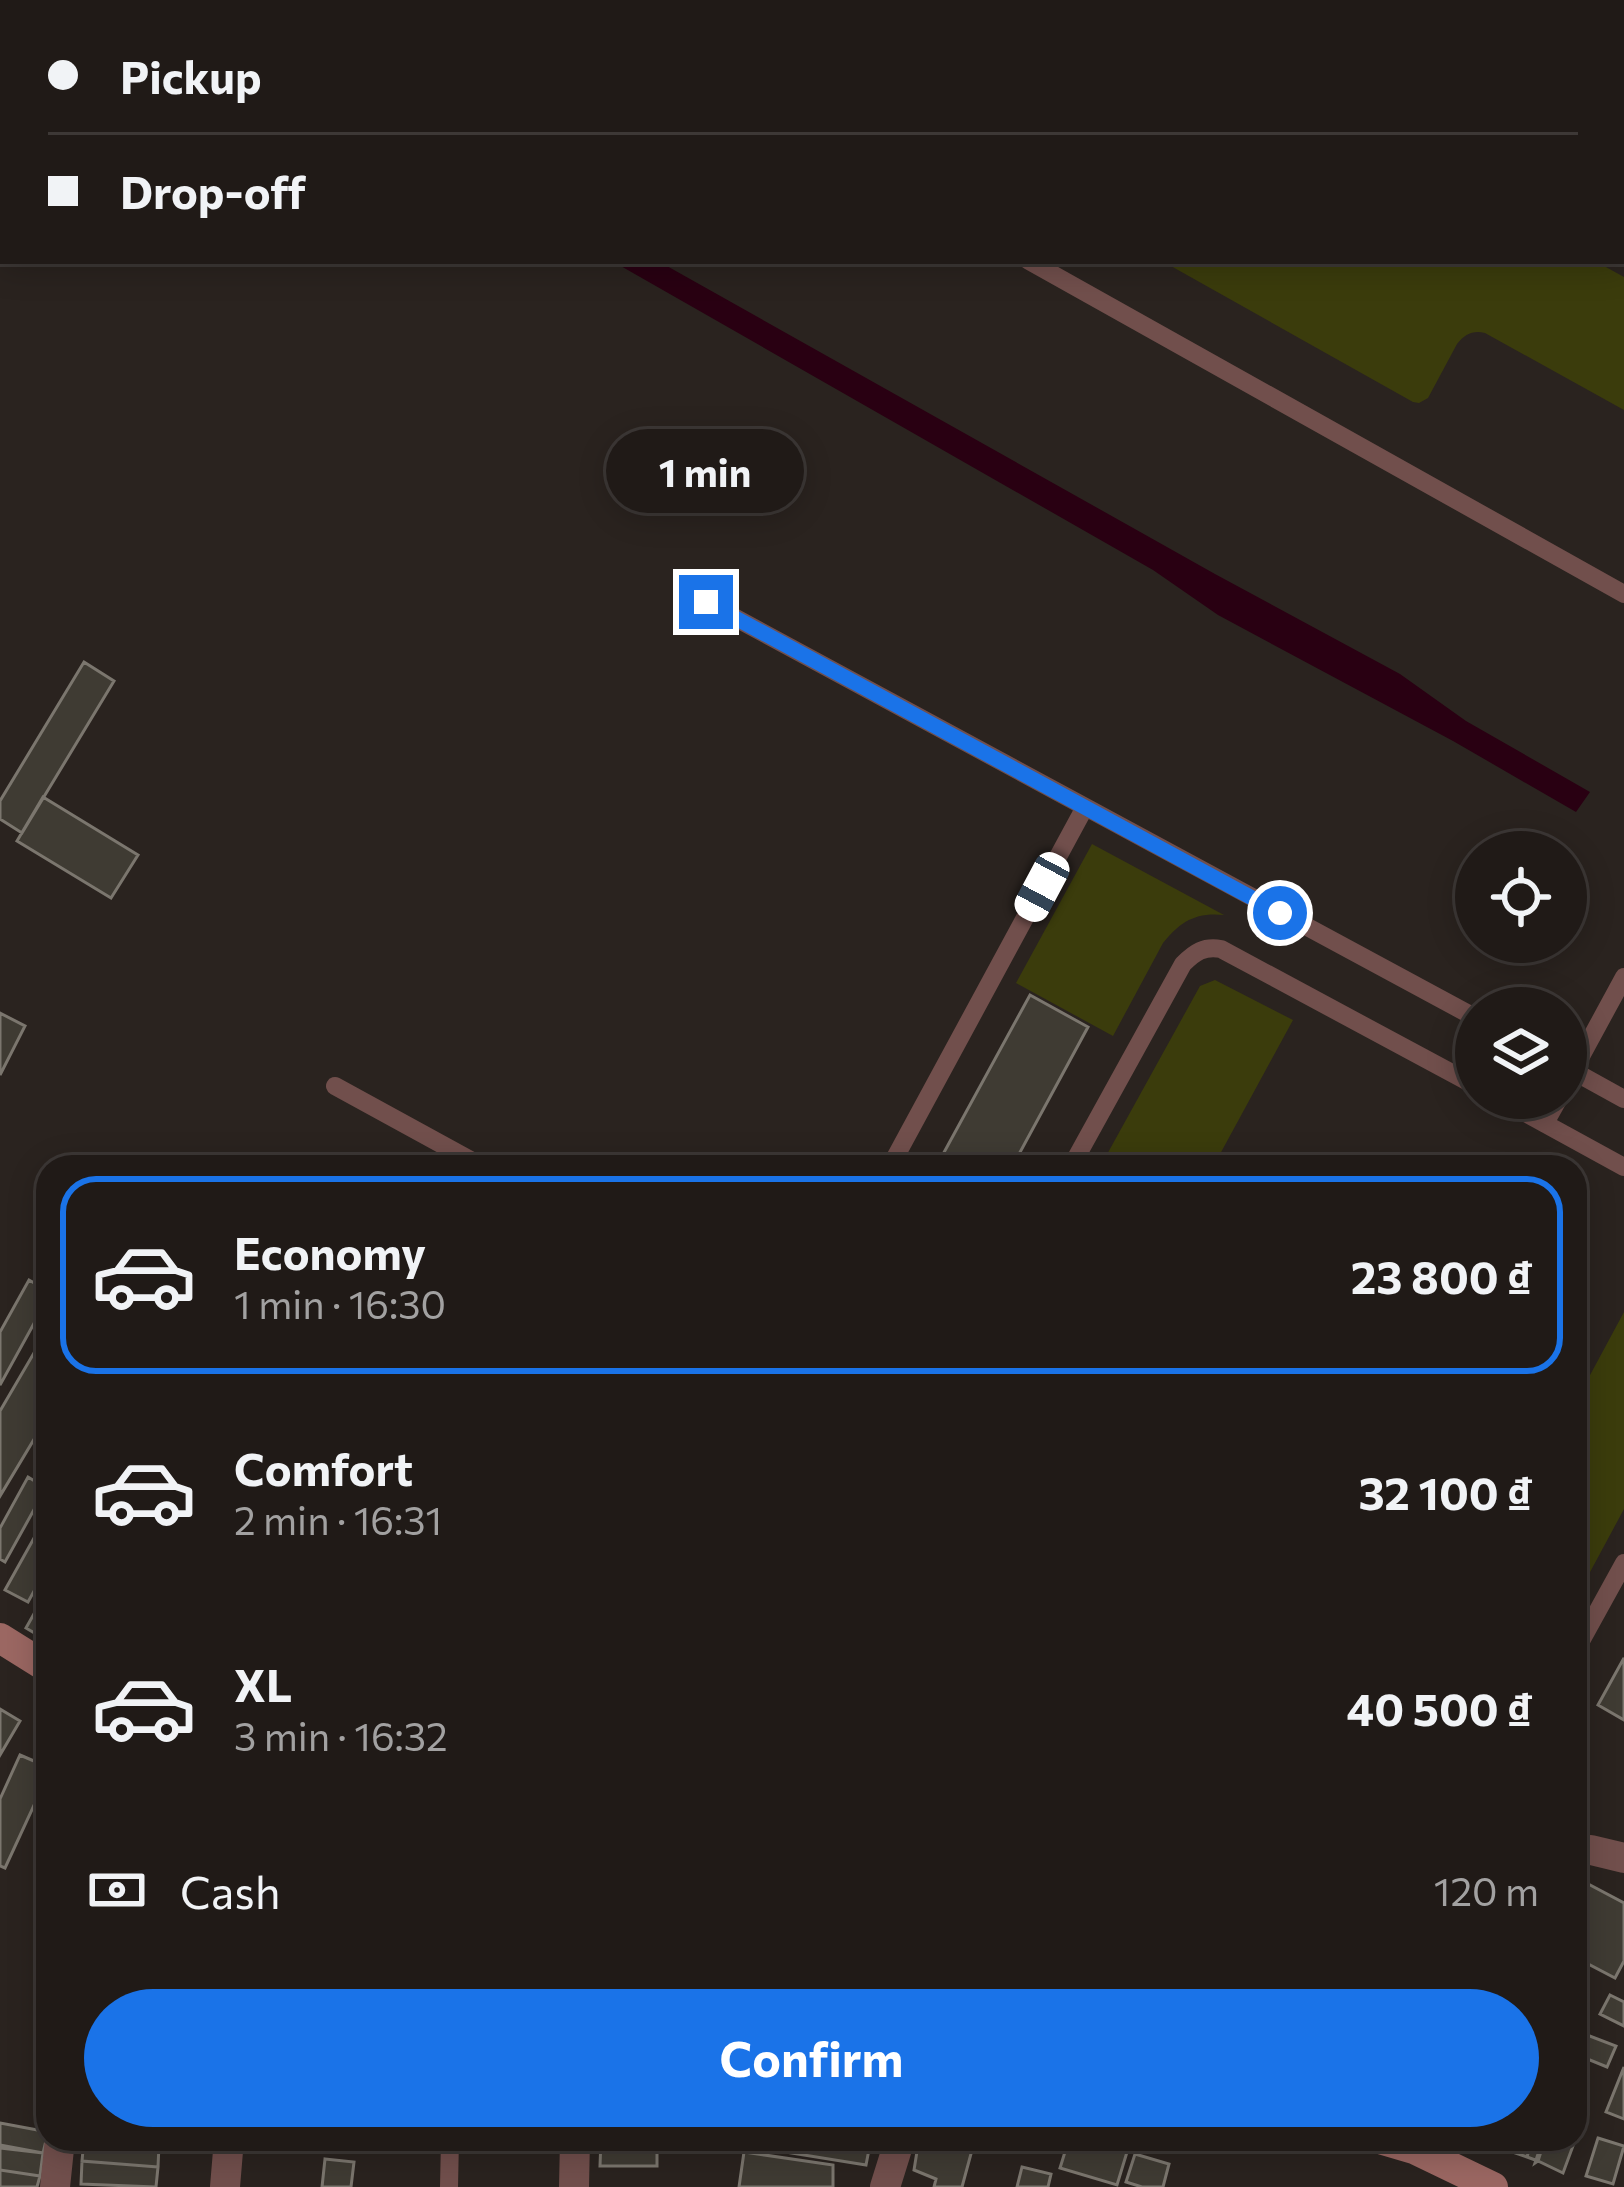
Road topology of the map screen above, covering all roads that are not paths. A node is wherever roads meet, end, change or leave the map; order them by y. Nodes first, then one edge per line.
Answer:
1 (1034, 264) edge
2 (1624, 594) edge
3 (706, 602) dead end
4 (1085, 807) junction
5 (1624, 976) edge
6 (1455, 1007) edge
7 (1587, 1041) edge
8 (1455, 1075) edge
9 (1587, 1082) edge
10 (334, 1086) dead end
11 (1624, 1099) edge
12 (1537, 1119) edge
13 (1547, 1119) edge
14 (1545, 1123) junction
15 (460, 1155) edge
16 (896, 1155) edge
17 (1079, 1155) edge
18 (1624, 1167) edge
19 (1624, 1563) edge
20 (1587, 1630) edge
21 (0, 1638) edge
22 (36, 1660) edge
23 (1591, 1850) dead end
24 (1624, 1858) edge
25 (59, 2151) edge
26 (228, 2151) edge
27 (450, 2151) edge
28 (575, 2151) edge
29 (896, 2151) edge
30 (1416, 2151) edge
31 (55, 2187) edge
32 (225, 2187) edge
33 (449, 2187) edge
34 (574, 2187) edge
35 (885, 2187) edge
36 (1492, 2187) edge

1 - 2 lane
3 - 4 lane
4 - 6 lane
4 - 16 lane
5 - 7 lane
8 - 17 lane
9 - 11 lane
10 - 15 lane
12 - 14 lane
13 - 14 lane
14 - 18 lane
19 - 20 lane
21 - 22 street
23 - 24 street
25 - 31 street
26 - 32 street
27 - 33 lane
28 - 34 street
29 - 35 street
30 - 36 street

